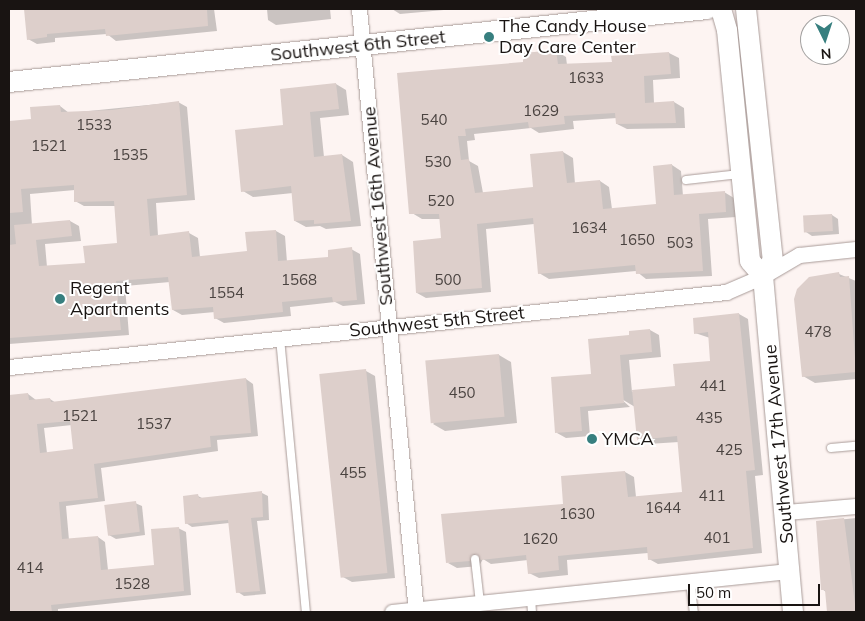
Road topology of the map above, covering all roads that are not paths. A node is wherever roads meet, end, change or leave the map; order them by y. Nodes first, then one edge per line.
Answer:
1 (359, 9) edge
2 (707, 9) edge
3 (721, 9) edge
4 (746, 9) edge
5 (362, 46) junction
6 (9, 82) edge
7 (742, 174) junction
8 (686, 180) dead end
9 (856, 249) edge
10 (763, 276) junction
11 (390, 327) junction
12 (280, 338) junction
13 (9, 367) edge
14 (856, 446) edge
15 (830, 448) dead end
16 (856, 506) edge
17 (786, 512) junction
18 (475, 559) dead end
19 (790, 571) junction
20 (690, 581) junction
21 (480, 603) junction
22 (531, 605) edge
23 (416, 611) edge
24 (306, 612) edge
25 (392, 612) edge
26 (694, 612) edge
27 (793, 612) edge

1 - 5 street, Southwest 16th Avenue
2 - 5 main road, Southwest 6th Street
3 - 7 main road, Southwest 17th Avenue
4 - 10 main road, Southwest 17th Avenue
5 - 6 main road, Southwest 6th Street
5 - 11 street, Southwest 16th Avenue
7 - 8 lane
7 - 10 main road, Southwest 17th Avenue
9 - 10 street, Southwest 5th Street
10 - 11 street, Southwest 5th Street
10 - 17 main road, Southwest 17th Avenue
11 - 12 street, Southwest 5th Street
11 - 23 street, Southwest 16th Avenue
12 - 13 street, Southwest 5th Street
12 - 24 lane
14 - 15 lane
16 - 17 street
17 - 19 main road, Southwest 17th Avenue
18 - 21 lane
19 - 20 street
19 - 27 main road, Southwest 17th Avenue
20 - 22 street
20 - 26 lane
21 - 22 street
21 - 23 street
23 - 25 street

